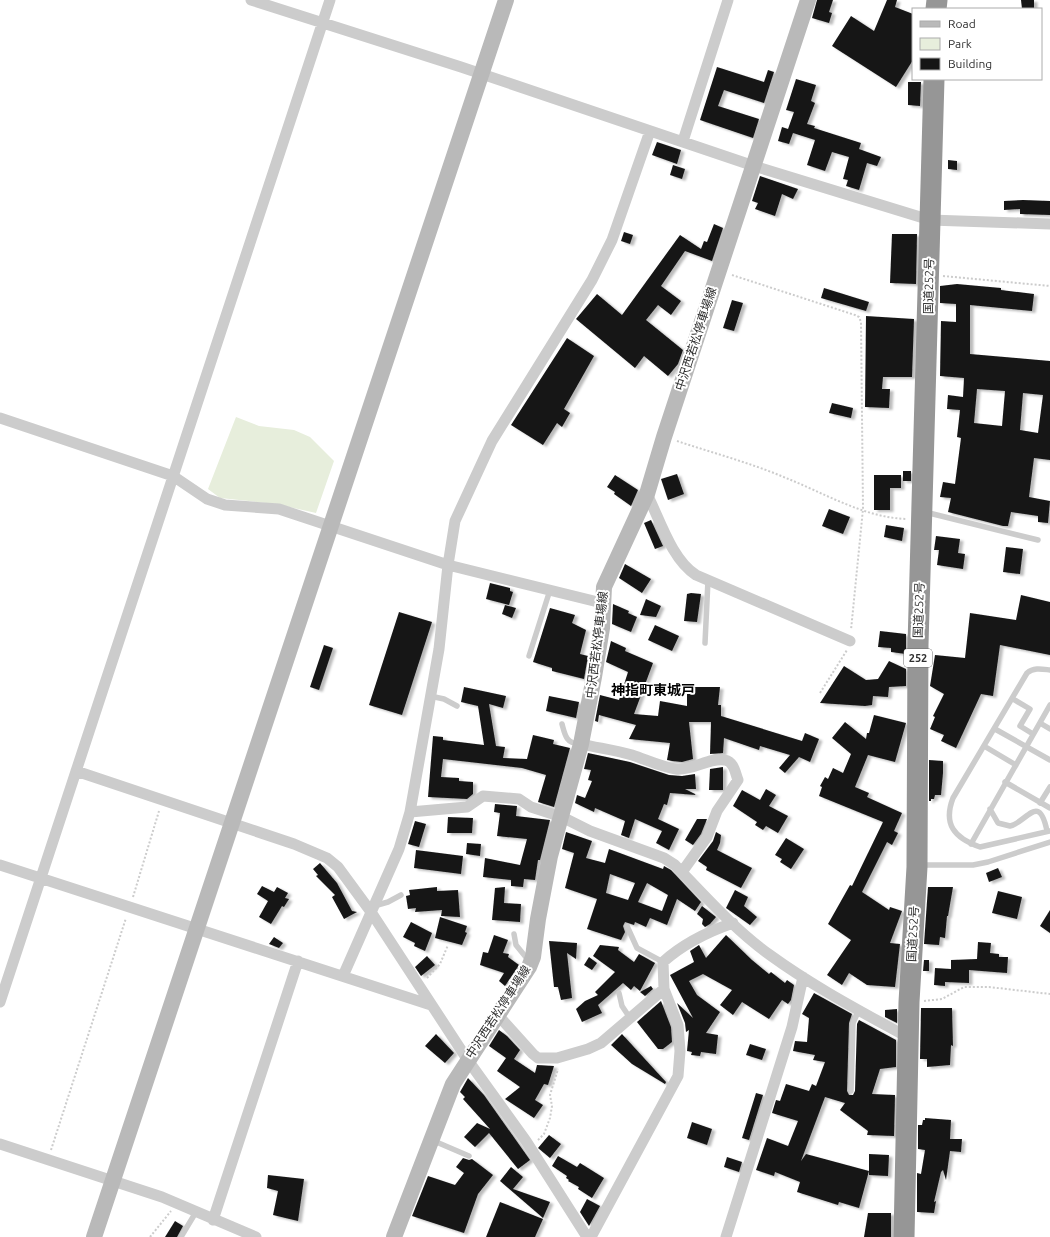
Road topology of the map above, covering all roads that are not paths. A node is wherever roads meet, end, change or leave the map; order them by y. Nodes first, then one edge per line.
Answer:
1 (251, 0) edge
2 (330, 0) edge
3 (506, 0) edge
4 (728, 0) edge
5 (808, 0) edge
6 (322, 23) junction
7 (482, 74) junction
8 (934, 80) edge
9 (650, 131) junction
10 (683, 141) junction
11 (754, 166) junction
12 (930, 220) junction
13 (1050, 224) edge
14 (0, 418) edge
15 (173, 476) junction
16 (647, 494) junction
17 (923, 516) junction
18 (330, 526) junction
19 (1038, 540) dead end
20 (448, 565) junction
21 (708, 580) junction
22 (550, 590) junction
23 (602, 603) junction
24 (850, 641) road end
25 (705, 643) dead end
26 (529, 656) dead end
27 (1050, 670) edge
28 (430, 696) junction
29 (1013, 699) junction
30 (1050, 705) edge
31 (457, 706) dead end
32 (1040, 723) junction
33 (562, 724) dead end
34 (995, 729) junction
35 (1050, 730) edge
36 (1034, 734) junction
37 (580, 744) junction
38 (984, 746) junction
39 (1026, 746) junction
40 (1050, 760) edge
41 (1016, 765) junction
42 (76, 771) junction
43 (1005, 782) junction
44 (1050, 787) edge
45 (1040, 803) junction
46 (1050, 808) edge
47 (990, 809) junction
48 (410, 812) junction
49 (562, 817) junction
50 (232, 823) junction
51 (1049, 831) edge
52 (1050, 842) edge
53 (971, 844) junction
54 (0, 865) edge
55 (917, 867) junction
56 (682, 872) junction
57 (41, 879) junction
58 (401, 895) dead end
59 (373, 909) junction
60 (733, 923) junction
61 (627, 926) dead end
62 (196, 929) junction
63 (514, 934) dead end
64 (298, 961) junction
65 (663, 962) junction
66 (531, 963) junction
67 (344, 976) junction
68 (803, 977) junction
69 (664, 989) junction
70 (619, 993) dead end
71 (0, 1002) edge
72 (431, 1005) junction
73 (859, 1010) junction
74 (497, 1014) junction
75 (630, 1018) junction
76 (909, 1038) junction
77 (467, 1059) junction
78 (851, 1091) dead end
79 (432, 1140) junction
80 (0, 1144) edge
81 (469, 1156) dead end
82 (112, 1181) junction
83 (196, 1212) junction
84 (213, 1220) junction
85 (907, 1236) edge
86 (94, 1237) edge
87 (181, 1237) edge
88 (256, 1237) edge
89 (394, 1237) edge
90 (586, 1237) edge
91 (591, 1237) edge
92 (726, 1237) edge

1 - 6 street
2 - 6 street
3 - 7 main road
4 - 10 street
5 - 11 main road, 中沢西若松停車場線
6 - 7 street
6 - 15 street
7 - 9 street
7 - 18 main road
8 - 12 highway, 国道252号 / 252
9 - 10 street
9 - 20 street
10 - 11 street
11 - 12 street
11 - 16 main road, 中沢西若松停車場線
12 - 13 street
12 - 17 highway, 国道252号 / 252
14 - 15 street
15 - 18 street
15 - 42 street
16 - 21 street
16 - 23 main road, 中沢西若松停車場線
17 - 19 lane
17 - 55 highway, 国道252号 / 252
18 - 20 street
18 - 50 main road
20 - 22 street
20 - 28 street
21 - 24 street
21 - 25 lane
22 - 23 street
22 - 26 lane
23 - 37 main road, 中沢西若松停車場線
27 - 29 lane
28 - 31 lane
28 - 48 street
29 - 34 lane
29 - 36 lane
30 - 32 lane
32 - 35 lane
32 - 36 lane
33 - 37 lane
34 - 38 lane
34 - 39 lane
36 - 39 lane
37 - 49 main road, 中沢西若松停車場線
37 - 56 street
38 - 41 lane
38 - 53 lane
39 - 40 lane
39 - 41 lane
41 - 43 lane
42 - 50 street
42 - 57 street
43 - 45 lane
43 - 47 lane
44 - 45 lane
45 - 46 lane
47 - 51 lane
47 - 53 lane
48 - 49 street
48 - 59 street
49 - 56 street
49 - 66 main road, 中沢西若松停車場線
50 - 59 street
50 - 62 main road
51 - 53 lane
52 - 55 lane
54 - 57 street
55 - 76 highway, 国道252号 / 252
56 - 60 street
57 - 62 street
57 - 71 street
58 - 59 lane
59 - 67 street
59 - 72 street
60 - 65 street
60 - 68 street
61 - 65 lane
62 - 64 street
62 - 82 main road
63 - 66 lane
64 - 67 street
64 - 84 street
65 - 69 street
66 - 74 main road, 中沢西若松停車場線
67 - 72 street
68 - 73 street
68 - 92 street
69 - 75 street
69 - 91 street
70 - 75 lane
72 - 77 street
73 - 76 street
73 - 78 lane
74 - 75 street
74 - 77 main road, 中沢西若松停車場線
76 - 85 highway, 国道252号 / 252
77 - 79 main road, 中沢西若松停車場線
77 - 90 street
79 - 81 lane
79 - 89 main road, 中沢西若松停車場線
80 - 82 street
82 - 83 street
82 - 86 main road
83 - 84 street
83 - 87 lane
84 - 88 street

